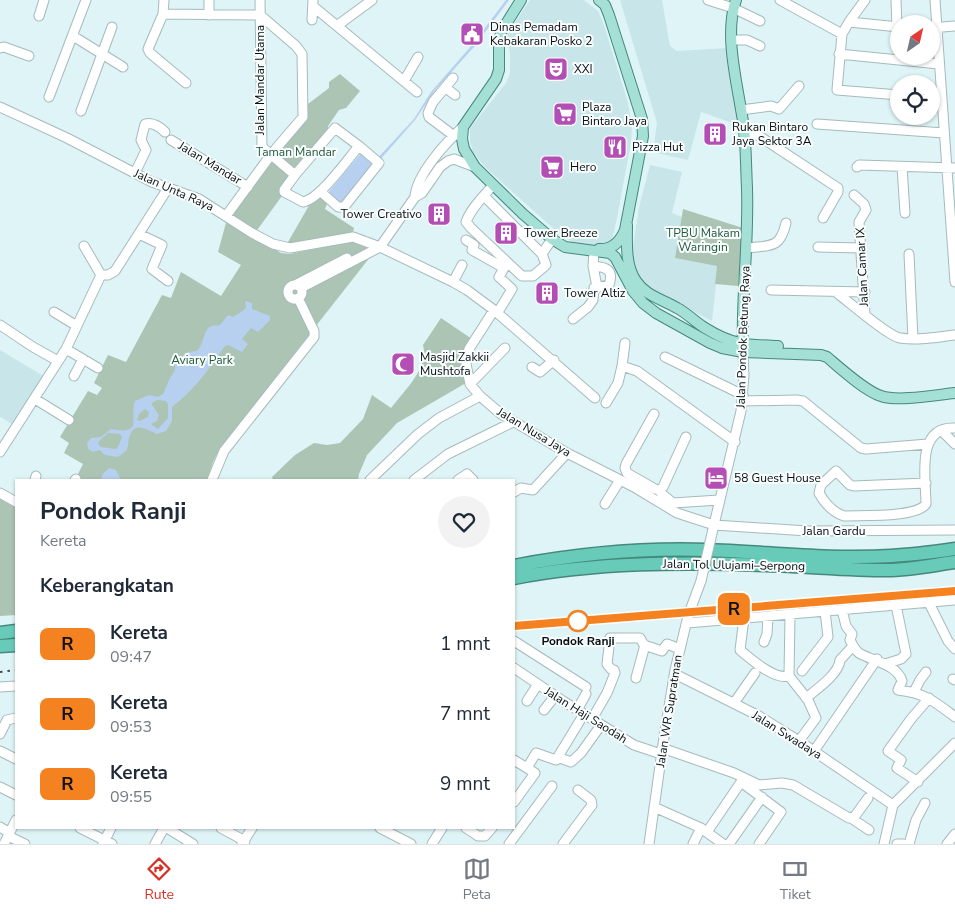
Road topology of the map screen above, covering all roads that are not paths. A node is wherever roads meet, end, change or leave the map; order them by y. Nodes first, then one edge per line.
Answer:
1 (44, 0) edge
2 (86, 0) edge
3 (153, 0) edge
4 (209, 0) edge
5 (260, 0) edge
6 (372, 0) edge
7 (521, 0) edge
8 (599, 0) edge
9 (708, 0) edge
10 (780, 0) edge
11 (866, 0) edge
12 (896, 0) edge
13 (935, 0) edge
14 (314, 3) edge
15 (735, 4) edge
16 (164, 6) edge
17 (209, 15) junction
18 (260, 15) junction
19 (897, 15) edge
20 (934, 15) edge
21 (39, 16) dead end
22 (312, 20) dead end
23 (760, 21) dead end
24 (848, 22) junction
25 (338, 25) junction
26 (890, 26) edge
27 (955, 26) edge
28 (940, 27) edge
29 (112, 28) dead end
30 (842, 34) junction
31 (73, 36) junction
32 (731, 40) junction
33 (760, 46) dead end
34 (0, 48) edge
35 (102, 54) junction
36 (839, 54) junction
37 (29, 56) dead end
38 (418, 57) dead end
39 (890, 59) edge
40 (939, 65) edge
41 (123, 67) dead end
42 (454, 78) dead end
43 (404, 81) junction
44 (186, 83) dead end
45 (800, 86) dead end
46 (446, 88) junction
47 (417, 92) dead end
48 (890, 94) edge
49 (455, 95) dead end
50 (49, 97) dead end
51 (942, 98) joint
52 (0, 107) edge
53 (741, 110) junction
54 (81, 111) dead end
55 (817, 124) dead end
56 (463, 127) junction
57 (165, 132) dead end
58 (944, 133) junction
59 (744, 135) junction
60 (454, 136) junction
61 (171, 140) dead end
62 (359, 146) junction
63 (444, 148) junction
64 (271, 156) junction
65 (454, 160) junction
66 (475, 167) junction
67 (857, 167) dead end
68 (902, 167) junction
69 (951, 168) edge
70 (136, 173) junction
71 (295, 176) junction
72 (493, 185) junction
73 (248, 187) junction
74 (168, 188) junction
75 (321, 192) junction
76 (854, 195) dead end
77 (484, 196) junction
78 (415, 197) junction
79 (904, 213) dead end
80 (226, 216) junction
81 (823, 218) dead end
82 (786, 223) dead end
83 (627, 225) junction
84 (139, 234) junction
85 (552, 239) junction
86 (466, 240) dead end
87 (84, 246) dead end
88 (380, 247) junction
89 (818, 247) dead end
90 (747, 248) junction
91 (861, 248) junction
92 (595, 251) junction
93 (542, 254) junction
94 (909, 254) dead end
95 (462, 265) dead end
96 (596, 266) junction
97 (102, 275) junction
98 (627, 280) junction
99 (168, 281) dead end
100 (610, 281) junction
101 (453, 282) junction
102 (955, 282) edge
103 (597, 287) junction
104 (772, 290) dead end
105 (864, 292) junction
106 (837, 293) junction
107 (677, 308) junction
108 (496, 311) junction
109 (54, 312) dead end
110 (865, 315) junction
111 (573, 319) dead end
112 (670, 320) junction
113 (0, 325) edge
114 (77, 326) junction
115 (955, 336) edge
116 (913, 339) junction
117 (625, 343) dead end
118 (505, 348) dead end
119 (66, 349) junction
120 (743, 349) junction
121 (664, 357) dead end
122 (83, 359) junction
123 (554, 360) junction
124 (58, 361) junction
125 (622, 366) junction
126 (532, 367) dead end
127 (98, 368) dead end
128 (74, 376) dead end
129 (470, 384) junction
130 (955, 388) edge
131 (955, 393) edge
132 (480, 396) junction
133 (595, 398) dead end
134 (742, 398) junction
135 (35, 399) junction
136 (606, 403) dead end
137 (654, 414) dead end
138 (69, 420) dead end
139 (514, 422) junction
140 (955, 428) edge
141 (941, 430) junction
142 (686, 437) dead end
143 (734, 442) junction
144 (928, 444) junction
145 (955, 444) edge
146 (1, 449) edge
147 (568, 453) junction
148 (212, 479) edge
149 (371, 479) edge
150 (415, 479) edge
151 (460, 479) edge
152 (472, 479) edge
153 (620, 480) junction
154 (926, 483) junction
155 (659, 490) junction
156 (515, 491) edge
157 (0, 493) edge
158 (719, 500) junction
159 (15, 501) edge
160 (605, 504) dead end
161 (714, 527) junction
162 (955, 530) edge
163 (955, 550) edge
164 (955, 562) edge
165 (515, 566) edge
166 (889, 570) junction
167 (955, 570) edge
168 (515, 578) edge
169 (701, 581) joint
170 (955, 600) edge
171 (929, 602) junction
172 (896, 605) junction
173 (842, 610) junction
174 (825, 611) junction
175 (790, 614) junction
176 (768, 616) junction
177 (744, 618) junction
178 (686, 623) junction
179 (15, 631) edge
180 (0, 633) edge
181 (515, 642) edge
182 (764, 642) dead end
183 (15, 645) edge
184 (645, 645) junction
185 (0, 646) edge
186 (853, 646) junction
187 (680, 649) junction
188 (955, 649) edge
189 (881, 662) junction
190 (802, 671) dead end
191 (515, 672) edge
192 (926, 672) dead end
193 (755, 673) dead end
194 (675, 674) junction
195 (789, 676) junction
196 (636, 678) dead end
197 (538, 684) junction
198 (15, 686) edge
199 (0, 687) edge
200 (914, 692) junction
201 (555, 696) junction
202 (806, 698) junction
203 (929, 698) junction
204 (527, 700) dead end
205 (734, 703) junction
206 (544, 710) dead end
207 (580, 712) junction
208 (955, 717) edge
209 (12, 719) edge
210 (592, 719) junction
211 (601, 725) junction
212 (0, 734) edge
213 (799, 741) junction
214 (955, 743) edge
215 (0, 751) edge
216 (662, 751) junction
217 (814, 751) junction
218 (15, 756) edge
219 (556, 760) junction
220 (515, 761) edge
221 (527, 768) junction
222 (918, 782) junction
223 (552, 786) dead end
224 (0, 788) edge
225 (578, 790) dead end
226 (15, 795) edge
227 (762, 797) junction
228 (868, 798) dead end
229 (515, 801) edge
230 (925, 803) dead end
231 (893, 805) junction
232 (654, 807) junction
233 (851, 818) junction
234 (15, 822) edge
235 (0, 827) edge
236 (82, 829) edge
237 (111, 829) edge
238 (164, 829) edge
239 (167, 829) edge
240 (223, 829) edge
241 (251, 829) edge
242 (382, 829) edge
243 (441, 829) edge
244 (468, 829) edge
245 (491, 829) edge
246 (704, 830) junction
247 (869, 830) dead end
248 (955, 834) edge
249 (95, 835) junction
250 (7, 837) edge
251 (243, 842) edge
252 (107, 843) edge
253 (25, 844) edge
254 (90, 844) edge
255 (155, 844) edge
256 (193, 844) edge
257 (411, 844) edge
258 (432, 844) edge
259 (509, 844) edge
260 (563, 844) edge
261 (649, 844) edge
262 (693, 844) edge
263 (723, 844) edge
264 (729, 844) edge
265 (759, 844) edge
266 (884, 844) edge
267 (897, 844) edge
268 (903, 844) edge
269 (909, 844) edge
270 (947, 844) edge

1 - 21 street
2 - 31 street
3 - 16 street
4 - 17 street
5 - 18 street, Jalan Mandar Utama
6 - 25 street
7 - 56 main road
8 - 83 main road
9 - 15 street
10 - 30 street
11 - 24 street
12 - 19 street
13 - 20 street
14 - 22 street
14 - 25 street
15 - 23 street
15 - 32 main road, Jalan Pondok Betung Raya
16 - 17 street
16 - 44 street
17 - 18 street
18 - 64 street, Jalan Mandar Utama
18 - 64 street
24 - 26 street
24 - 30 street
25 - 43 street
27 - 28 street
29 - 35 street
30 - 36 street
31 - 35 street
31 - 50 street
32 - 33 street
32 - 53 main road, Jalan Pondok Betung Raya
34 - 37 street
35 - 41 street
35 - 54 street
36 - 39 street
36 - 48 street
38 - 43 street
40 - 51 street
42 - 46 street
43 - 47 street
45 - 53 street
46 - 49 street
46 - 60 street
51 - 58 street
52 - 70 street, Jalan Unta Raya
53 - 59 main road, Jalan Pondok Betung Raya
55 - 58 street
56 - 60 street
56 - 66 main road
57 - 70 street
58 - 69 street
59 - 81 street
59 - 90 main road, Jalan Pondok Betung Raya
60 - 63 street
61 - 73 street, Jalan Mandar
62 - 71 street
62 - 75 street
62 - 75 street
63 - 65 street
63 - 78 street
64 - 71 street
64 - 73 street
65 - 66 street
65 - 78 street
66 - 72 main road
67 - 68 street
68 - 69 street
68 - 79 street
69 - 102 street
70 - 74 street, Jalan Unta Raya
71 - 75 street
72 - 77 street
72 - 85 main road
73 - 80 street
74 - 80 street, Jalan Unta Raya
74 - 84 street
76 - 91 street, Jalan Camar IX
77 - 93 street
77 - 93 street
78 - 88 street
80 - 88 street, Jalan Unta Raya
82 - 90 street
83 - 92 main road
83 - 107 main road
84 - 97 street
84 - 99 street
85 - 92 main road
85 - 93 street
86 - 108 street
87 - 97 street
88 - 101 street
88 - 148 street
89 - 91 street
90 - 120 main road, Jalan Pondok Betung Raya
91 - 105 street, Jalan Camar IX
92 - 96 street
92 - 98 main road
94 - 116 street
95 - 101 street
96 - 100 street
96 - 103 street
97 - 114 street
98 - 100 street
98 - 112 main road
100 - 103 street
101 - 108 street
103 - 111 street
104 - 106 street
105 - 106 street
105 - 110 street, Jalan Camar IX
106 - 110 street
107 - 112 main road
107 - 120 main road
108 - 123 street
108 - 129 street
109 - 114 street
110 - 116 street
112 - 120 main road
113 - 124 street
114 - 119 street
115 - 116 street
117 - 125 street
118 - 129 street
119 - 122 street
119 - 124 street
120 - 130 main road
120 - 131 main road
120 - 134 street, Jalan Pondok Betung Raya
121 - 134 street
122 - 127 street
122 - 128 street
123 - 126 street
123 - 133 street
124 - 135 street
125 - 136 street
125 - 143 street
129 - 132 street, Jalan Nusa Jaya
132 - 139 street, Jalan Nusa Jaya
132 - 149 street
134 - 143 street, Jalan Pondok Betung Raya
134 - 144 street
135 - 138 street
135 - 146 street
137 - 155 street
139 - 147 street, Jalan Nusa Jaya
139 - 150 street
140 - 141 street
141 - 144 street
141 - 145 street
142 - 155 street
143 - 158 street, Jalan Pondok Betung Raya
144 - 154 street
147 - 153 street, Jalan Nusa Jaya
147 - 156 street
151 - 152 street
153 - 160 street
153 - 161 street, Jalan Nusa Jaya
154 - 154 street
155 - 158 street
157 - 159 street
158 - 161 street, Jalan Pondok Betung Raya
161 - 162 street, Jalan Gardu
161 - 169 street, Jalan Pondok Betung Raya, bridge
163 - 165 highway, Jalan Tol Ulujami–Serpong
164 - 166 highway, Jalan Tol Ulujami–Serpong
166 - 167 highway
166 - 168 highway, Jalan Tol Ulujami–Serpong
169 - 178 street, Jalan WR Supratman
170 - 171 street
171 - 172 street
171 - 188 street
172 - 173 street
172 - 189 street
173 - 174 street
173 - 186 street
174 - 175 street
174 - 190 street
175 - 176 street
175 - 195 street
176 - 177 street
176 - 182 street
177 - 178 street
177 - 195 street
178 - 187 street, Jalan WR Supratman
179 - 180 highway
181 - 207 street
183 - 185 highway
184 - 187 street
184 - 196 street
184 - 210 street
186 - 189 street
186 - 202 street
187 - 194 street, Jalan WR Supratman
189 - 200 street
189 - 217 street
191 - 197 street, Jalan Haji Saodah
192 - 200 street
193 - 205 street
194 - 205 street, Jalan Swadaya
194 - 216 street, Jalan WR Supratman
195 - 202 street
197 - 201 street, Jalan Haji Saodah
197 - 204 street
198 - 199 street
200 - 203 street
201 - 206 street
201 - 207 street, Jalan Haji Saodah
202 - 213 street
203 - 208 street
203 - 222 street
205 - 213 street, Jalan Swadaya
207 - 210 street, Jalan Haji Saodah
207 - 219 street
209 - 212 street
210 - 211 street, Jalan Haji Saodah
211 - 216 street, Jalan Haji Saodah
211 - 219 street
213 - 217 street, Jalan Swadaya
214 - 222 street
215 - 218 street
216 - 232 street, Jalan WR Supratman
216 - 233 street, Jalan Haji Saodah
217 - 231 street, Jalan Swadaya
219 - 221 street
220 - 221 street
221 - 229 street
222 - 231 street
223 - 259 street
224 - 226 street
225 - 260 street
227 - 246 street
227 - 264 street
227 - 265 street
228 - 233 street
230 - 269 street
231 - 266 street
232 - 246 street
232 - 261 street, Jalan WR Supratman
233 - 247 street, Jalan Haji Saodah
234 - 250 street
235 - 250 street
236 - 249 street
237 - 252 street
238 - 255 street
239 - 256 street
240 - 251 street
241 - 251 street
242 - 257 street
243 - 258 street
244 - 245 street
246 - 262 street
246 - 263 street
248 - 270 street
249 - 252 street
249 - 254 street
250 - 253 street
267 - 268 street

